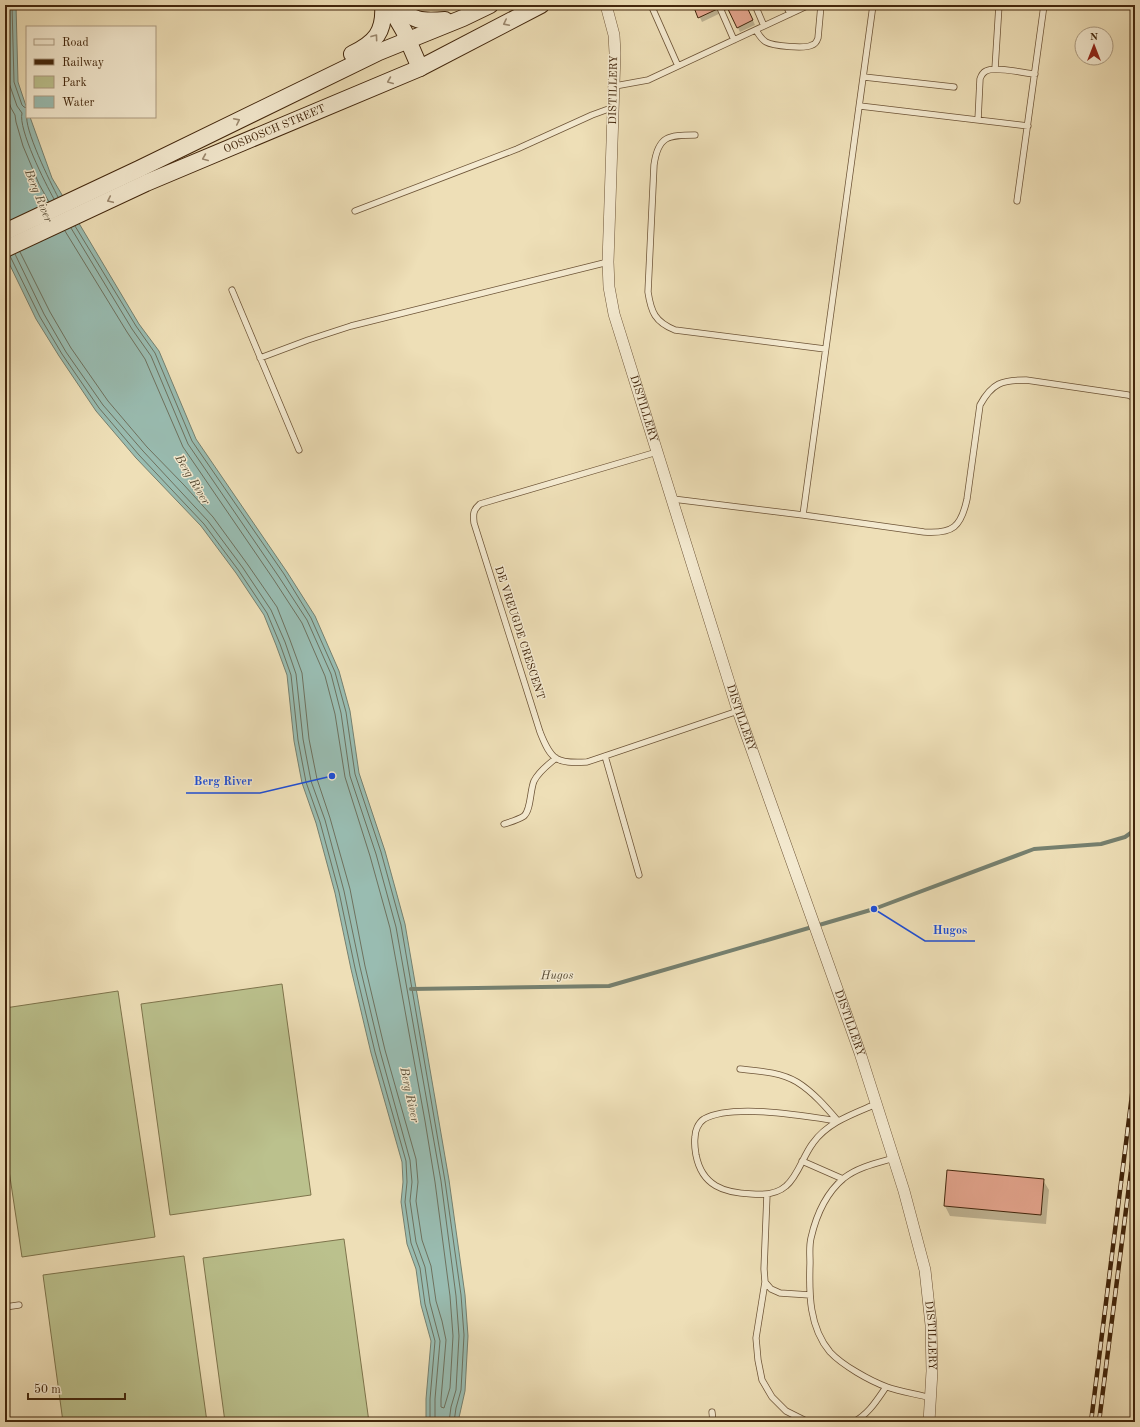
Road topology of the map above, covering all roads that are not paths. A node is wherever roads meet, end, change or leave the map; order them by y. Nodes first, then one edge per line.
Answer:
1 (383, 5) edge
2 (389, 5) edge
3 (394, 5) edge
4 (490, 5) edge
5 (541, 5) edge
6 (606, 5) edge
7 (651, 5) edge
8 (755, 5) edge
9 (786, 5) edge
10 (809, 5) edge
11 (821, 5) edge
12 (873, 5) edge
13 (999, 5) edge
14 (1044, 5) edge
15 (720, 8) dead end
16 (790, 14) junction
17 (463, 18) junction
18 (764, 26) junction
19 (756, 30) junction
20 (734, 40) junction
21 (408, 41) junction
22 (678, 66) junction
23 (420, 68) junction
24 (995, 69) junction
25 (1035, 74) junction
26 (864, 77) junction
27 (615, 86) junction
28 (954, 87) dead end
29 (860, 106) junction
30 (614, 107) junction
31 (260, 109) junction
32 (978, 120) junction
33 (1028, 126) junction
34 (695, 136) dead end
35 (1017, 201) dead end
36 (354, 211) dead end
37 (5, 232) edge
38 (5, 249) edge
39 (608, 262) junction
40 (232, 290) dead end
41 (825, 348) junction
42 (260, 358) junction
43 (1135, 398) edge
44 (299, 450) dead end
45 (657, 452) junction
46 (673, 500) junction
47 (803, 515) junction
48 (738, 711) junction
49 (605, 756) junction
50 (556, 758) junction
51 (504, 824) dead end
52 (639, 875) dead end
53 (740, 1069) dead end
54 (876, 1104) junction
55 (838, 1121) junction
56 (894, 1158) junction
57 (802, 1161) junction
58 (843, 1179) junction
59 (767, 1194) junction
60 (766, 1282) junction
61 (810, 1295) junction
62 (20, 1305) dead end
63 (5, 1307) edge
64 (886, 1387) junction
65 (931, 1398) junction
66 (712, 1412) dead end
67 (713, 1422) edge
68 (808, 1422) edge
69 (853, 1422) edge
70 (929, 1422) edge

31 -> 1 main road
2 - 21 main road
3 - 17 main road
4 - 17 main road, OOSBOSCH STREET
5 -> 23 main road, OOSBOSCH STREET
6 - 27 street, DISTILLERY
7 - 22 lane
8 - 18 lane
9 - 16 lane
10 - 16 lane
11 - 19 lane
12 - 26 lane
13 - 24 lane
14 - 25 lane
15 - 20 lane
16 - 18 lane
17 - 21 main road, OOSBOSCH STREET
18 - 19 lane
19 - 20 lane
20 - 22 lane
21 - 23 main road
21 - 31 main road, OOSBOSCH STREET
22 - 27 lane
23 -> 38 main road, OOSBOSCH STREET
24 - 25 lane
24 - 32 lane
25 - 33 lane
26 - 28 lane
26 - 29 lane
27 - 30 street, DISTILLERY
29 - 32 lane
29 - 41 lane
30 - 36 lane
30 - 39 street, DISTILLERY
37 -> 31 main road, OOSBOSCH STREET
32 - 33 lane
33 - 35 lane
34 - 41 lane
39 - 42 lane
39 - 45 street, DISTILLERY
40 - 42 lane
41 - 47 lane
42 - 44 lane
43 - 47 lane
45 - 46 street, DISTILLERY
45 - 50 lane, DE VREUGDE CRESCENT
46 - 47 lane
46 - 48 street, DISTILLERY
48 - 49 lane
48 - 54 street, DISTILLERY
49 - 50 lane
49 - 52 lane
50 - 51 lane
53 - 55 lane
54 - 55 lane
54 - 56 street, DISTILLERY
55 - 57 lane
55 - 59 lane
56 - 58 lane
56 - 65 street, DISTILLERY
57 - 58 lane
57 - 59 lane
58 - 61 lane
59 - 60 lane
60 - 61 lane
60 - 68 lane
61 - 64 lane
62 - 63 lane
64 - 65 lane
64 - 69 lane
65 - 70 street, DISTILLERY
66 - 67 lane

